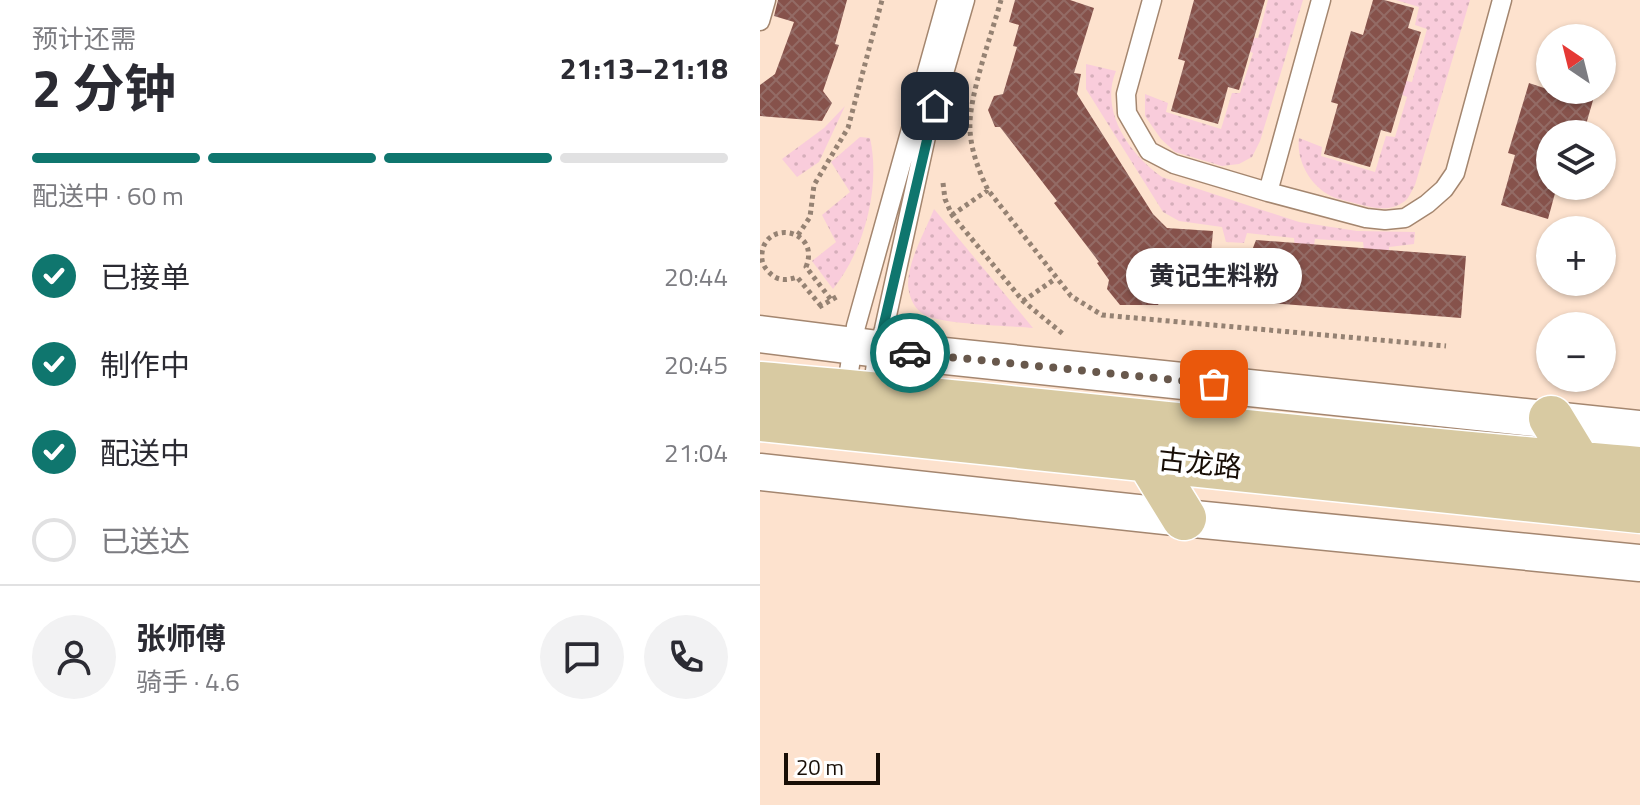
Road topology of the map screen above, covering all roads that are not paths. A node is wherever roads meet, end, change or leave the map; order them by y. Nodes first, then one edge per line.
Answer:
1 (766, 0) edge
2 (947, 0) edge
3 (965, 0) edge
4 (1152, 0) edge
5 (1321, 0) edge
6 (1502, 0) edge
7 (760, 21) edge
8 (1268, 192) junction
9 (760, 334) edge
10 (865, 347) junction
11 (760, 384) edge
12 (859, 392) junction
13 (1551, 418) junction
14 (760, 419) edge
15 (1640, 429) edge
16 (1147, 458) junction
17 (1579, 464) junction
18 (1640, 469) edge
19 (760, 472) edge
20 (1640, 511) edge
21 (1184, 518) junction
22 (1640, 563) edge

1 - 7 lane
2 - 10 lane
3 - 10 lane
4 - 8 lane
5 - 8 lane
6 - 8 lane
9 - 10 street
10 - 12 lane
10 - 12 lane
10 - 13 street
11 - 12 main road, 古龙路
12 - 17 main road, 古龙路
13 - 15 street
13 - 17 main road
14 - 16 main road, 古龙路
16 - 20 main road, 古龙路
16 - 21 main road
17 - 18 main road, 古龙路
19 - 21 street
21 - 22 street

